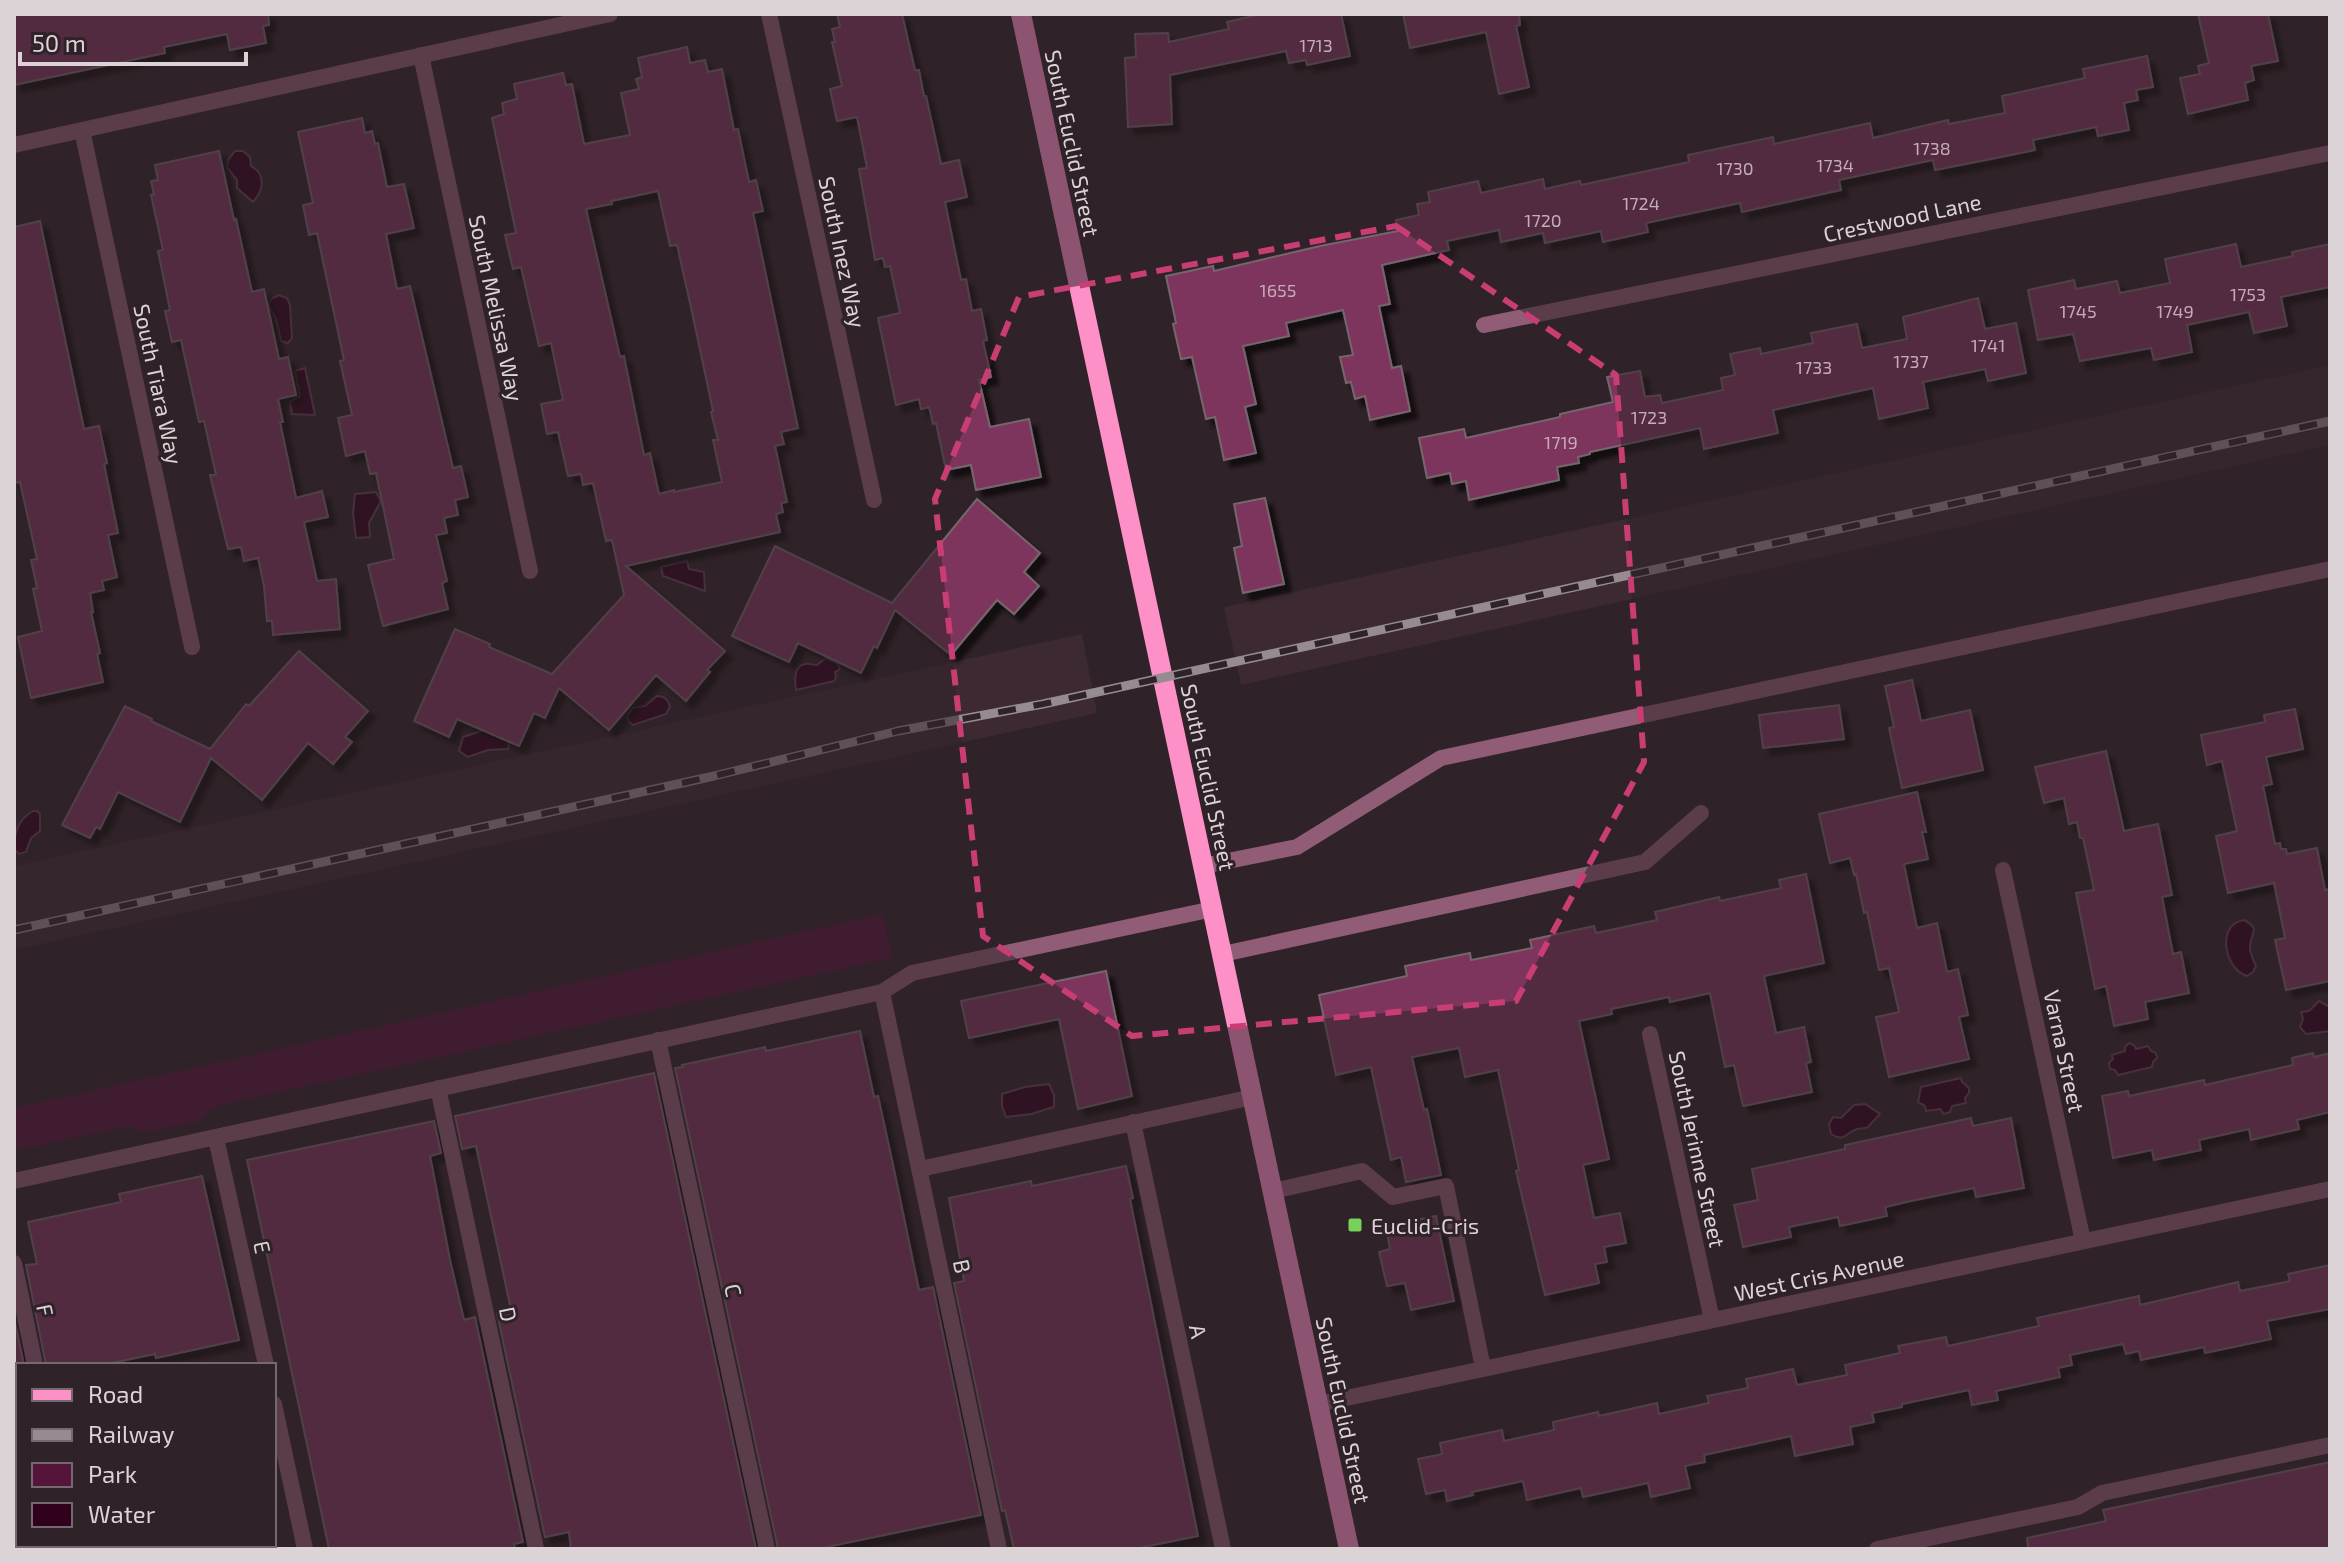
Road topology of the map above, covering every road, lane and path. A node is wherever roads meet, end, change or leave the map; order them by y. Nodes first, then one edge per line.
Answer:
1 (610, 14) edge
2 (769, 14) edge
3 (1021, 14) edge
4 (421, 55) junction
5 (82, 130) junction
6 (14, 145) edge
7 (2330, 153) edge
8 (1484, 325) dead end
9 (874, 500) dead end
10 (2330, 569) edge
11 (530, 571) dead end
12 (192, 647) dead end
13 (1701, 813) dead end
14 (1203, 866) junction
15 (2003, 870) dead end
16 (1213, 909) junction
17 (1223, 954) junction
18 (882, 992) junction
19 (1650, 1034) dead end
20 (658, 1040) junction
21 (438, 1088) junction
22 (1253, 1097) junction
23 (1133, 1122) junction
24 (216, 1138) junction
25 (920, 1169) junction
26 (14, 1181) edge
27 (2330, 1189) edge
28 (1273, 1191) junction
29 (2083, 1241) junction
30 (14, 1263) edge
31 (1712, 1320) junction
32 (35, 1363) edge
33 (266, 1363) edge
34 (1483, 1368) junction
35 (1318, 1404) junction
36 (276, 1413) edge
37 (2330, 1445) edge
38 (1899, 1547) edge
39 (305, 1549) edge
40 (536, 1549) edge
41 (767, 1549) edge
42 (999, 1549) edge
43 (1223, 1549) edge
44 (1349, 1549) edge
45 (1877, 1549) edge

1 - 4 street
2 - 9 street, South Inez Way
3 - 14 main road, South Euclid Street
4 - 5 street
4 - 11 street, South Melissa Way
5 - 6 street
5 - 12 street, South Tiara Way
7 - 8 street, Crestwood Lane
10 - 14 street
13 - 17 street
14 - 16 main road, South Euclid Street
15 - 29 street, Varna Street
16 - 17 main road, South Euclid Street
16 - 18 street
17 - 22 main road, South Euclid Street
18 - 20 street
18 - 25 street, B
19 - 31 street, South Jerinne Street
20 - 21 street
20 - 41 street, C
21 - 24 street
21 - 40 street, D
22 - 23 street
22 - 28 main road, South Euclid Street
23 - 25 street
23 - 43 street, A
24 - 26 street
24 - 33 street, E
25 - 42 street, B
27 - 29 street, West Cris Avenue
28 - 34 street
28 - 35 main road, South Euclid Street
29 - 31 street, West Cris Avenue
30 - 32 street, F
31 - 34 street, West Cris Avenue
34 - 35 street, West Cris Avenue
35 - 44 main road, South Euclid Street
36 - 39 street
37 - 38 street
38 - 45 street

